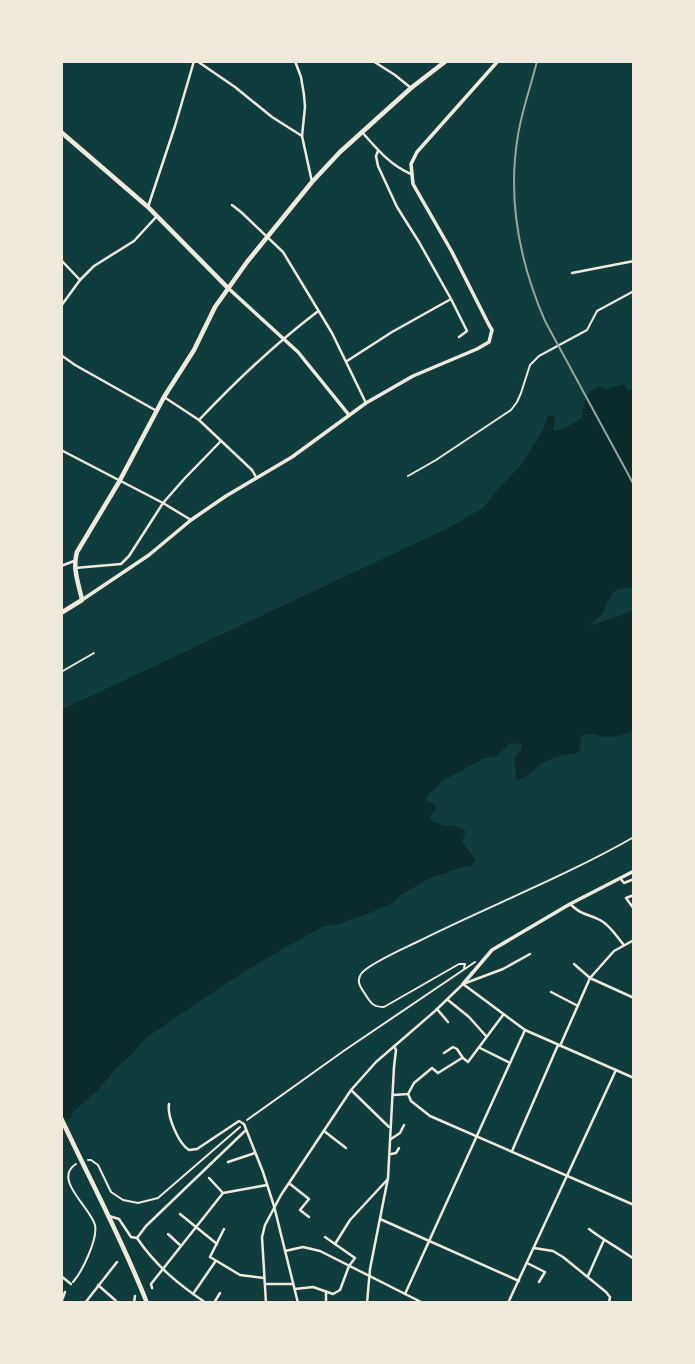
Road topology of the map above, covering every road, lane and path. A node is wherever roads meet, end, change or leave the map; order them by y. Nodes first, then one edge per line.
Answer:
1 (195, 61) edge
2 (295, 61) edge
3 (373, 61) edge
4 (498, 61) edge
5 (443, 62) edge
6 (411, 88) junction
7 (61, 132) edge
8 (362, 132) junction
9 (302, 135) junction
10 (378, 151) junction
11 (411, 174) junction
12 (312, 182) junction
13 (232, 205) dead end
14 (148, 207) junction
15 (157, 216) junction
16 (268, 237) junction
17 (61, 261) edge
18 (634, 261) edge
19 (572, 273) dead end
20 (80, 280) junction
21 (228, 288) junction
22 (634, 291) edge
23 (451, 299) junction
24 (61, 306) edge
25 (318, 311) junction
26 (459, 337) dead end
27 (285, 339) junction
28 (61, 355) edge
29 (347, 361) junction
30 (164, 397) junction
31 (366, 403) junction
32 (157, 412) junction
33 (349, 415) junction
34 (199, 420) junction
35 (221, 441) junction
36 (61, 450) edge
37 (408, 476) dead end
38 (256, 478) junction
39 (119, 482) junction
40 (163, 503) junction
41 (191, 520) junction
42 (61, 560) edge
43 (74, 561) junction
44 (66, 564) junction
45 (61, 566) edge
46 (75, 568) junction
47 (82, 600) junction
48 (61, 613) edge
49 (94, 653) dead end
50 (61, 672) edge
51 (634, 837) edge
52 (634, 871) edge
53 (620, 878) junction
54 (634, 879) edge
55 (634, 895) edge
56 (570, 904) junction
57 (634, 909) edge
58 (634, 940) edge
59 (624, 945) junction
60 (530, 954) dead end
61 (479, 964) junction
62 (574, 964) dead end
63 (463, 969) junction
64 (590, 978) junction
65 (463, 984) junction
66 (551, 992) dead end
67 (634, 998) edge
68 (447, 999) junction
69 (578, 1006) junction
70 (437, 1009) junction
71 (504, 1014) junction
72 (448, 1022) dead end
73 (525, 1030) junction
74 (486, 1037) junction
75 (394, 1046) junction
76 (559, 1046) junction
77 (480, 1048) junction
78 (444, 1053) dead end
79 (463, 1058) junction
80 (510, 1063) junction
81 (616, 1070) junction
82 (634, 1077) edge
83 (351, 1090) junction
84 (408, 1094) junction
85 (393, 1095) junction
86 (169, 1104) dead end
87 (61, 1118) edge
88 (244, 1124) junction
89 (404, 1125) dead end
90 (390, 1129) junction
91 (246, 1130) junction
92 (324, 1131) junction
93 (477, 1136) junction
94 (391, 1139) junction
95 (346, 1148) dead end
96 (400, 1148) dead end
97 (512, 1151) junction
98 (255, 1153) junction
99 (391, 1154) junction
100 (228, 1162) dead end
101 (567, 1176) junction
102 (209, 1178) dead end
103 (388, 1178) junction
104 (289, 1183) junction
105 (267, 1184) junction
106 (223, 1193) junction
107 (158, 1198) dead end
108 (634, 1205) edge
109 (274, 1206) junction
110 (180, 1214) dead end
111 (109, 1216) junction
112 (309, 1217) dead end
113 (380, 1219) junction
114 (196, 1228) junction
115 (224, 1229) dead end
116 (589, 1229) dead end
117 (168, 1234) dead end
118 (325, 1237) dead end
119 (137, 1238) junction
120 (428, 1240) junction
121 (604, 1240) junction
122 (217, 1244) junction
123 (335, 1244) junction
124 (181, 1247) junction
125 (534, 1248) junction
126 (285, 1251) junction
127 (634, 1259) edge
128 (215, 1261) junction
129 (117, 1262) dead end
130 (527, 1263) junction
131 (349, 1266) junction
132 (162, 1269) junction
133 (61, 1276) edge
134 (588, 1276) junction
135 (369, 1277) junction
136 (264, 1278) junction
137 (519, 1281) junction
138 (539, 1282) dead end
139 (71, 1284) dead end
140 (265, 1284) junction
141 (98, 1285) junction
142 (294, 1286) junction
143 (152, 1288) dead end
144 (326, 1292) junction
145 (61, 1293) edge
146 (220, 1293) dead end
147 (193, 1294) junction
148 (405, 1294) junction
149 (135, 1296) dead end
150 (61, 1303) edge
151 (85, 1303) edge
152 (117, 1303) edge
153 (134, 1303) edge
154 (147, 1303) edge
155 (206, 1303) edge
156 (214, 1303) edge
157 (266, 1303) edge
158 (298, 1303) edge
159 (326, 1303) edge
160 (367, 1303) edge
161 (423, 1303) edge
162 (508, 1303) edge
163 (609, 1303) edge

1 - 9 street
1 - 14 street
2 - 9 street
3 - 6 street
4 - 11 street
5 - 6 main road
6 - 8 main road
7 - 14 main road
8 - 10 street
8 - 12 main road
9 - 12 street
10 - 11 street
10 - 23 street
11 - 31 street
12 - 16 main road
13 - 16 street
14 - 15 main road
15 - 20 street
15 - 21 main road
16 - 21 main road
16 - 25 street
17 - 20 street
18 - 19 street
20 - 24 street
21 - 27 street
21 - 30 main road
22 - 37 path
23 - 26 street
23 - 29 street
25 - 27 street
25 - 29 street
27 - 33 street
27 - 34 street
28 - 32 street
29 - 31 street
30 - 32 main road
30 - 34 street
31 - 33 street
32 - 39 main road
33 - 38 street
34 - 35 street
35 - 38 street
35 - 40 street
36 - 39 street
38 - 41 street
39 - 40 street
39 - 43 main road
40 - 41 street
40 - 46 street
41 - 47 street
42 - 44 street
43 - 44 street
43 - 46 main road
44 - 45 street
46 - 47 main road
47 - 48 main road
49 - 50 path
51 - 63 path
52 - 53 street
53 - 54 street
53 - 56 street
55 - 57 street
56 - 59 street
56 - 61 street
58 - 59 street
59 - 64 street
60 - 65 street
61 - 63 path
61 - 65 street
62 - 64 street
63 - 88 path
64 - 67 street
64 - 69 street
65 - 68 street
65 - 71 street
66 - 69 street
68 - 70 street
68 - 74 street
69 - 76 street
70 - 72 street
70 - 75 street
71 - 73 street
71 - 74 street
73 - 76 street
73 - 80 street
74 - 77 street
75 - 83 street
75 - 85 street
76 - 81 street
76 - 97 street
77 - 79 street
77 - 80 street
78 - 79 street
79 - 84 street
80 - 93 street
81 - 82 street
81 - 101 street
83 - 90 street
83 - 92 street
84 - 85 street
84 - 93 street
85 - 90 street
86 - 88 street
87 - 111 main road
88 - 91 street
88 - 107 path
89 - 94 street
90 - 94 street
91 - 98 street
91 - 119 street
92 - 95 street
92 - 104 street
93 - 97 street
93 - 120 street
94 - 99 street
96 - 99 street
97 - 101 street
98 - 100 street
98 - 105 street
99 - 103 street
101 - 108 street
101 - 125 street
102 - 106 street
103 - 113 street
103 - 123 street
104 - 109 street
104 - 112 street
105 - 106 street
105 - 109 street
106 - 114 street
109 - 126 street
109 - 136 street
110 - 114 street
111 - 119 street
111 - 154 main road
113 - 120 street
113 - 135 street
114 - 122 street
114 - 124 street
115 - 122 street
116 - 121 street
117 - 124 street
118 - 123 street
119 - 132 street
120 - 137 street
120 - 148 street
121 - 127 street
121 - 134 street
122 - 128 street
123 - 131 street
124 - 132 street
125 - 130 street
125 - 134 street
126 - 131 street
126 - 142 street
128 - 136 street
128 - 147 street
129 - 141 street
130 - 137 street
130 - 138 street
131 - 135 street
131 - 144 street
132 - 143 street
132 - 147 street
133 - 139 street
134 - 163 street
135 - 148 street
135 - 160 street
136 - 140 street
137 - 162 street
140 - 142 street
140 - 157 street
141 - 151 street
141 - 152 street
142 - 144 street
142 - 158 street
144 - 159 street
145 - 150 street
146 - 156 street
147 - 155 street
148 - 161 street
149 - 153 street

